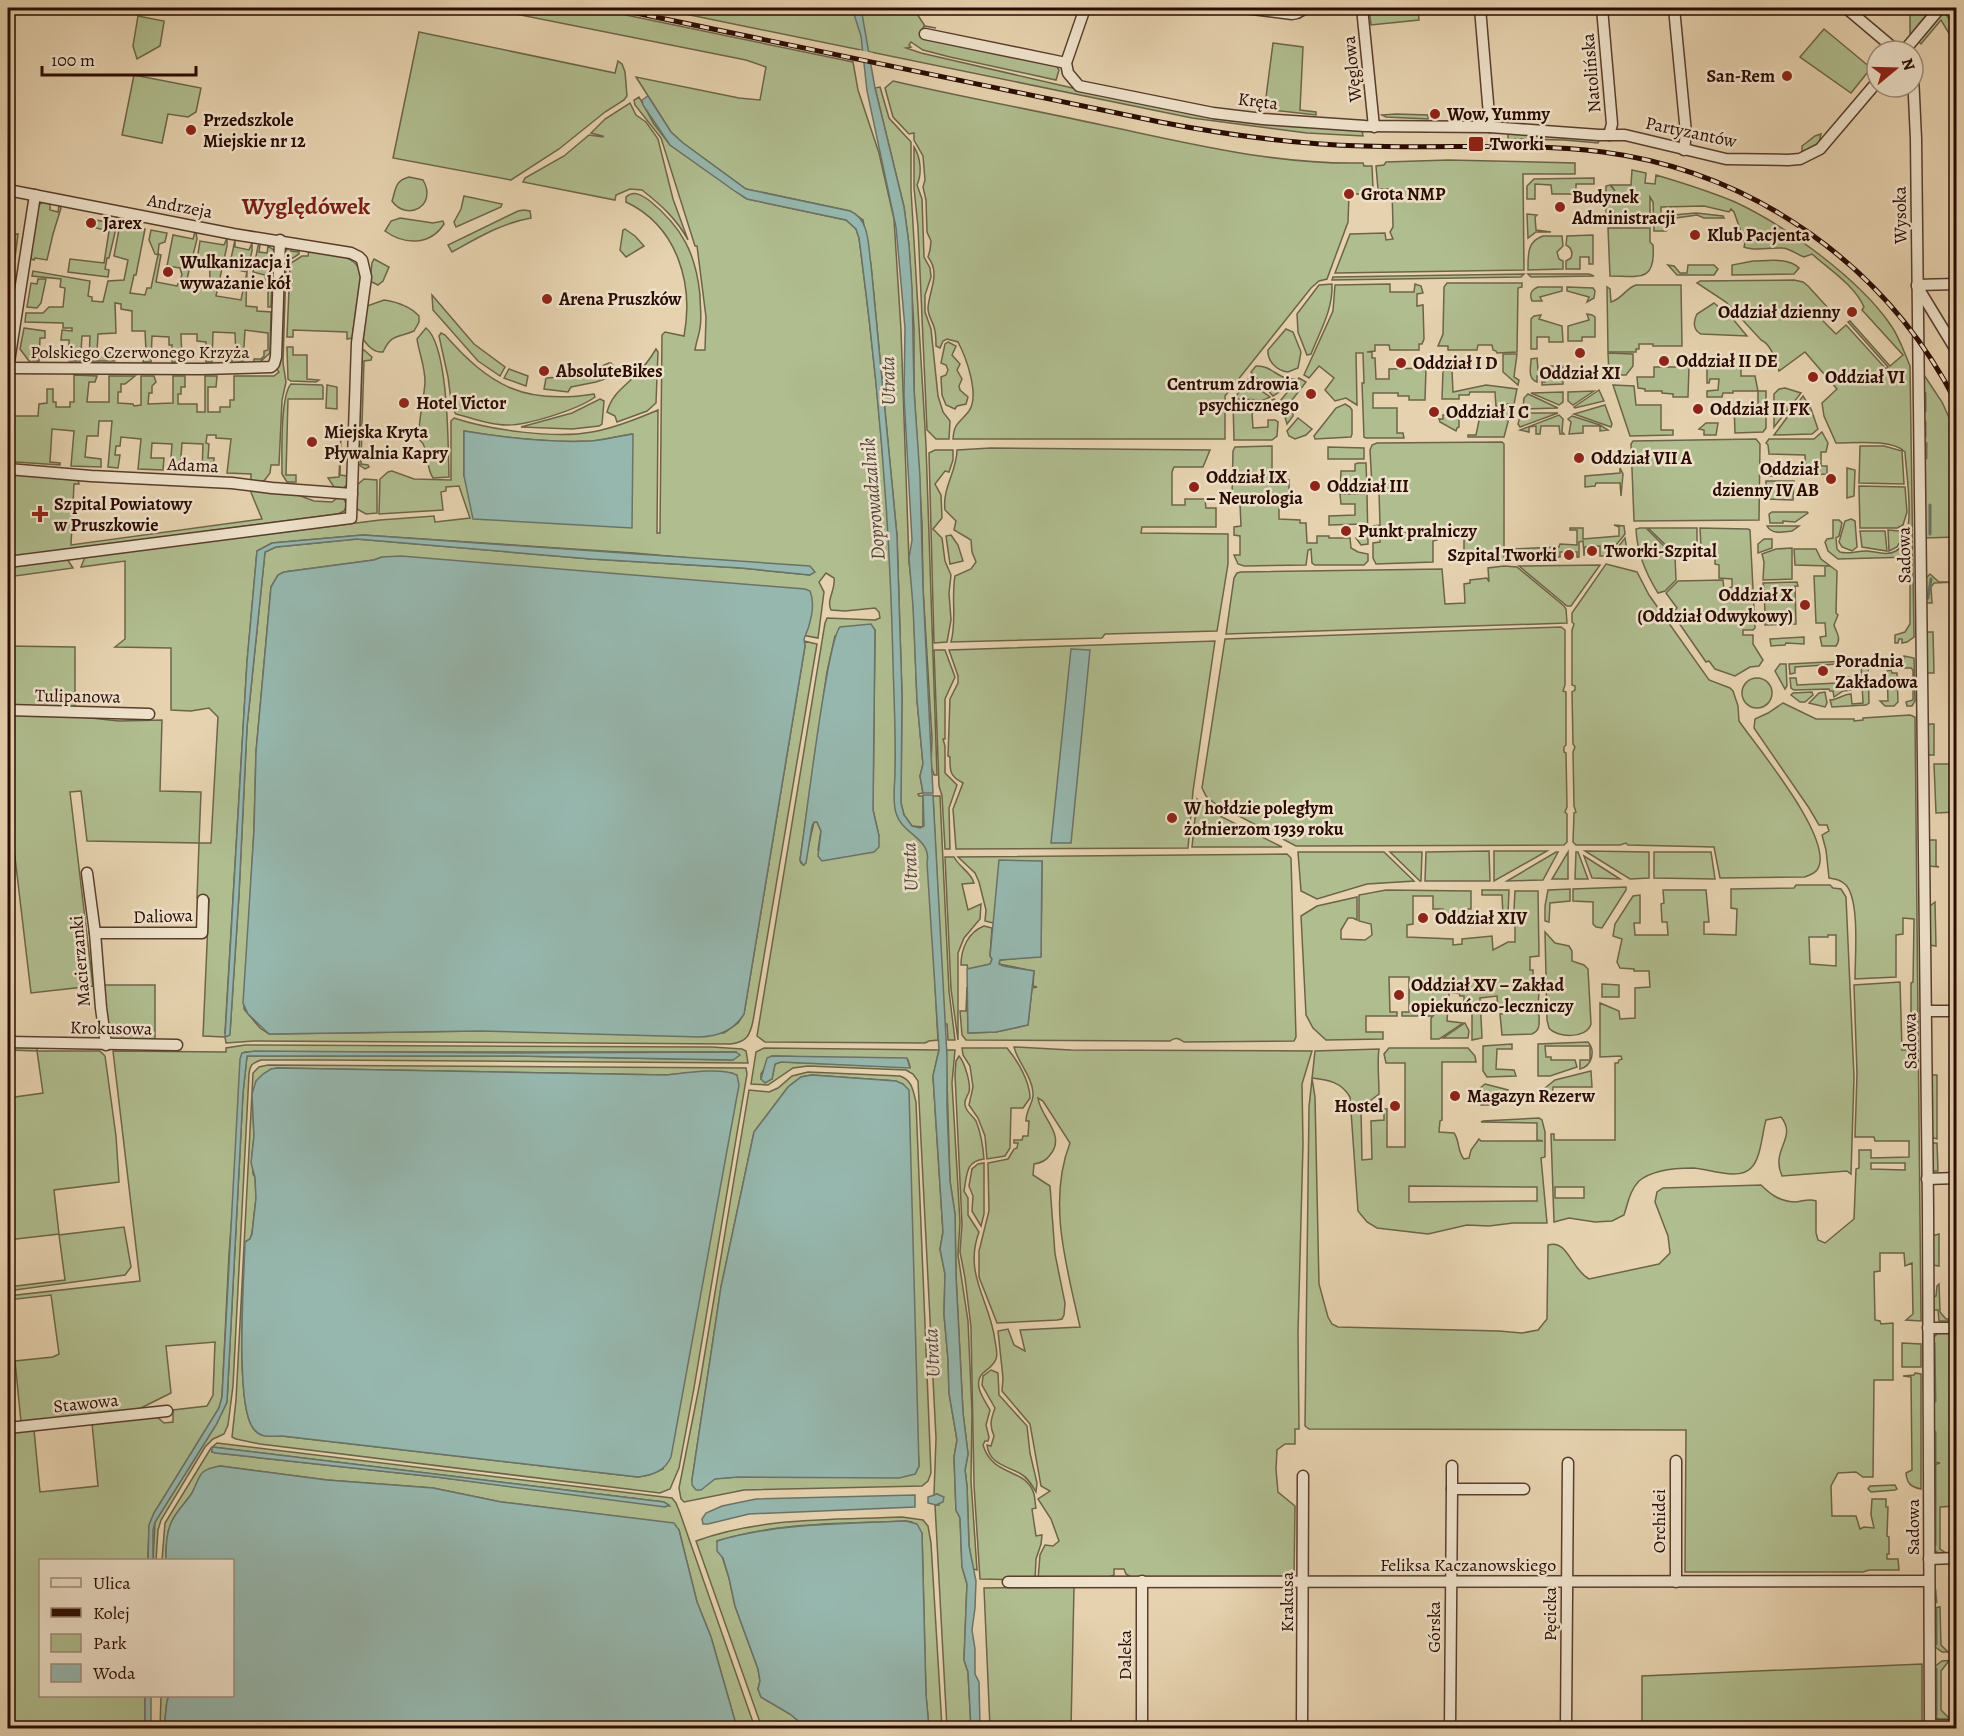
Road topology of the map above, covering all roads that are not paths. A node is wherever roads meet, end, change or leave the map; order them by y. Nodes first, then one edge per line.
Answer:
1 (1085, 8) edge
2 (1244, 8) edge
3 (1305, 8) edge
4 (1362, 8) edge
5 (1480, 8) edge
6 (1602, 8) edge
7 (1674, 8) edge
8 (1846, 8) edge
9 (1940, 8) edge
10 (925, 34) dead end
11 (1883, 39) edge
12 (1914, 39) edge
13 (1066, 63) junction
14 (1865, 96) edge
15 (1915, 99) edge
16 (1374, 127) junction
17 (1490, 127) junction
18 (1609, 135) junction
19 (1684, 150) junction
20 (8, 190) edge
21 (35, 195) junction
22 (280, 240) junction
23 (1956, 284) edge
24 (1917, 285) junction
25 (1956, 350) edge
26 (1918, 354) joint
27 (8, 368) edge
28 (8, 468) edge
29 (352, 494) junction
30 (8, 562) edge
31 (8, 710) edge
32 (148, 714) dead end
33 (87, 873) dead end
34 (203, 900) dead end
35 (95, 933) junction
36 (1926, 1011) junction
37 (1956, 1011) edge
38 (8, 1042) edge
39 (106, 1045) junction
40 (177, 1045) dead end
41 (1956, 1178) edge
42 (1927, 1179) junction
43 (1928, 1328) junction
44 (1956, 1328) edge
45 (167, 1411) dead end
46 (8, 1428) edge
47 (1676, 1461) dead end
48 (1568, 1463) dead end
49 (1452, 1466) dead end
50 (1303, 1476) dead end
51 (1452, 1489) junction
52 (1524, 1490) dead end
53 (1956, 1558) edge
54 (1929, 1559) junction
55 (1142, 1581) junction
56 (1567, 1581) junction
57 (1929, 1581) junction
58 (1008, 1582) dead end
59 (1304, 1582) junction
60 (1450, 1582) junction
61 (1676, 1582) junction
62 (1956, 1725) edge
63 (1930, 1727) edge
64 (1142, 1728) edge
65 (1302, 1728) edge
66 (1449, 1728) edge
67 (1566, 1728) edge

1 - 13 street
2 - 3 street
4 - 16 street, Węglowa
5 - 17 street
6 - 18 street, Natolińska
7 - 19 street
8 - 11 street
9 - 12 street
10 - 13 street
13 - 16 street, Kręta
14 - 19 street, Partyzantów
15 - 24 street, Wysoka
16 - 17 street, Kręta
17 - 18 street, Kręta
18 - 19 street, Partyzantów
20 - 21 street, Andrzeja
21 - 22 street, Andrzeja
21 - 27 street
22 - 27 street, Polskiego Czerwonego Krzyża
22 - 29 street, Andrzeja
23 - 24 street
24 - 25 street
24 - 26 street, Wysoka
26 - 36 street, Sadowa
28 - 29 street, Adama
29 - 30 street
31 - 32 street, Tulipanowa
33 - 35 street, Macierzanki
34 - 35 street, Daliowa
35 - 39 street, Macierzanki
36 - 37 street
36 - 42 street, Sadowa
38 - 39 street, Krokusowa
39 - 40 street, Krokusowa
41 - 42 street
42 - 43 street, Sadowa
43 - 44 street
43 - 54 street, Sadowa
45 - 46 street, Stawowa
47 - 61 street, Orchidei
48 - 56 street, Pęcicka
49 - 51 street, Górska
50 - 59 street, Krakusa
51 - 52 street
51 - 60 street, Górska
53 - 54 street
54 - 57 street, Sadowa
55 - 58 street, Feliksa Kaczanowskiego
55 - 59 street, Feliksa Kaczanowskiego
55 - 64 street, Daleka
56 - 60 street, Feliksa Kaczanowskiego
56 - 61 street, Feliksa Kaczanowskiego
56 - 67 street, Pęcicka
57 - 61 street, Feliksa Kaczanowskiego
57 - 63 street, Sadowa
59 - 60 street, Feliksa Kaczanowskiego
59 - 65 street, Krakusa
60 - 66 street, Górska
62 - 63 street

